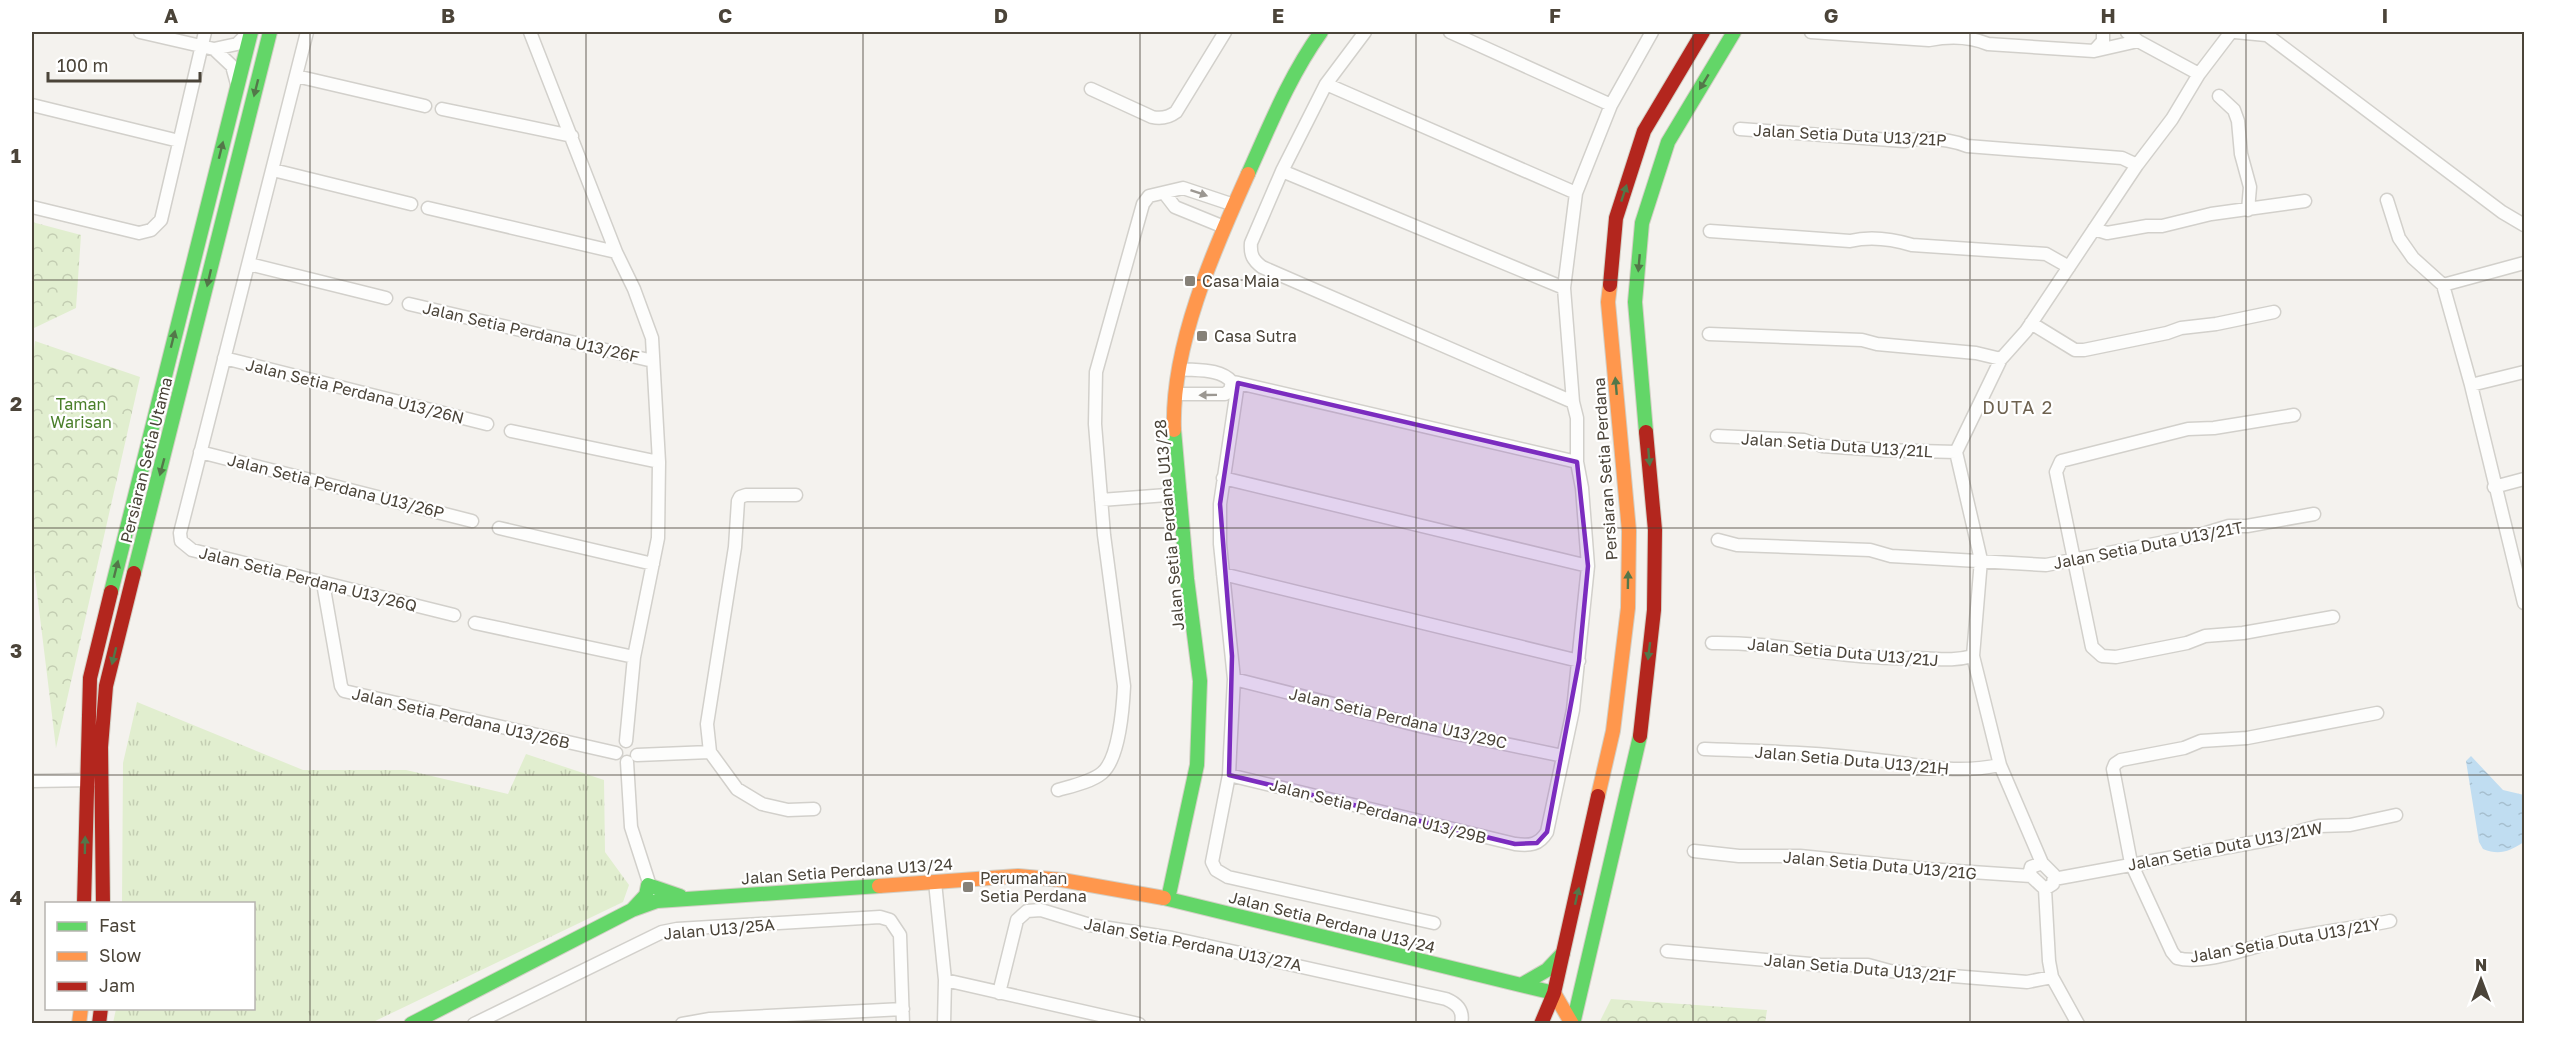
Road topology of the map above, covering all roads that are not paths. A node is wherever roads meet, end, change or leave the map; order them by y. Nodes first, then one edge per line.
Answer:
1 (141, 32) edge
2 (205, 32) edge
3 (250, 32) edge
4 (270, 32) edge
5 (307, 32) edge
6 (530, 32) edge
7 (1226, 32) edge
8 (1321, 32) edge
9 (1365, 32) edge
10 (1450, 32) edge
11 (1652, 32) edge
12 (1703, 32) edge
13 (1734, 32) edge
14 (1811, 32) edge
15 (2103, 32) edge
16 (2127, 32) edge
17 (2233, 32) edge
18 (2265, 33) edge
19 (2139, 41) junction
20 (208, 48) junction
21 (2094, 51) junction
22 (2199, 74) junction
23 (296, 76) junction
24 (1326, 84) junction
25 (237, 87) junction
26 (1091, 89) dead end
27 (2219, 96) dead end
28 (32, 105) edge
29 (1611, 105) junction
30 (425, 106) dead end
31 (442, 109) dead end
32 (1740, 129) dead end
33 (572, 136) junction
34 (179, 141) junction
35 (2137, 165) junction
36 (273, 171) junction
37 (1282, 171) junction
38 (1576, 193) junction
39 (1165, 194) junction
40 (2387, 200) dead end
41 (2305, 201) dead end
42 (411, 204) dead end
43 (1234, 205) junction
44 (32, 207) edge
45 (428, 208) dead end
46 (2248, 210) junction
47 (2524, 225) edge
48 (1224, 227) junction
49 (2094, 229) junction
50 (1710, 231) dead end
51 (616, 252) junction
52 (2524, 263) edge
53 (249, 264) junction
54 (2069, 267) junction
55 (2443, 285) junction
56 (1564, 288) junction
57 (386, 298) dead end
58 (409, 304) dead end
59 (2274, 312) dead end
60 (2031, 323) junction
61 (1709, 334) dead end
62 (224, 358) junction
63 (2001, 359) junction
64 (653, 361) junction
65 (1179, 369) junction
66 (2524, 372) edge
67 (1235, 382) junction
68 (2471, 385) junction
69 (1177, 394) junction
70 (1573, 402) junction
71 (2294, 415) dead end
72 (486, 424) dead end
73 (511, 431) dead end
74 (1717, 436) dead end
75 (200, 452) junction
76 (1956, 452) junction
77 (659, 462) junction
78 (1577, 462) junction
79 (1223, 477) junction
80 (2524, 479) edge
81 (2494, 487) junction
82 (1180, 494) junction
83 (796, 495) dead end
84 (1101, 500) junction
85 (2314, 514) dead end
86 (472, 520) dead end
87 (499, 528) dead end
88 (1718, 540) dead end
89 (2073, 559) junction
90 (1981, 560) junction
91 (653, 564) junction
92 (1588, 566) junction
93 (1223, 574) junction
94 (322, 583) junction
95 (2523, 586) edge
96 (2524, 603) edge
97 (454, 615) dead end
98 (2333, 616) dead end
99 (475, 623) dead end
100 (1712, 643) dead end
101 (1973, 656) junction
102 (634, 657) junction
103 (1579, 661) junction
104 (1234, 679) junction
105 (2377, 713) dead end
106 (626, 741) junction
107 (1704, 749) dead end
108 (710, 752) junction
109 (616, 753) junction
110 (1563, 756) junction
111 (632, 759) junction
112 (2000, 765) junction
113 (1229, 775) junction
114 (86, 780) junction
115 (32, 781) edge
116 (100, 781) junction
117 (1058, 790) dead end
118 (814, 809) dead end
119 (2396, 815) dead end
120 (1694, 851) dead end
121 (2042, 862) junction
122 (2131, 863) junction
123 (2031, 876) junction
124 (1173, 877) junction
125 (2054, 879) junction
126 (935, 882) junction
127 (648, 885) junction
128 (2045, 889) junction
129 (1143, 894) junction
130 (685, 898) junction
131 (1168, 899) junction
132 (657, 901) junction
133 (84, 902) edge
134 (103, 902) edge
135 (1192, 904) junction
136 (632, 910) junction
137 (2390, 921) dead end
138 (1434, 923) dead end
139 (1667, 951) dead end
140 (1563, 953) junction
141 (2052, 977) junction
142 (945, 980) junction
143 (1584, 980) junction
144 (1521, 985) junction
145 (999, 993) junction
146 (1554, 993) junction
147 (903, 1009) junction
148 (411, 1023) edge
149 (474, 1023) edge
150 (682, 1023) edge
151 (903, 1023) edge
152 (944, 1023) edge
153 (1139, 1023) edge
154 (1461, 1023) edge
155 (1540, 1023) edge
156 (1572, 1023) edge
157 (2078, 1023) edge

1 - 20 street
2 - 20 street
3 - 20 street
3 - 25 street, Persiaran Setia Utama
4 -> 116 street, Persiaran Setia Utama
5 - 23 street
6 - 33 street
7 - 26 street
8 - 43 street, Jalan Setia Perdana U13/28
9 - 24 street
10 - 29 street
11 - 29 street
140 -> 12 street, Persiaran Setia Perdana
13 -> 143 street
14 - 21 street
15 - 21 street
16 - 19 street
17 - 18 street
17 - 22 street
18 - 47 street
19 - 21 street
19 - 22 street
20 - 25 street
20 - 34 street
22 - 35 street
23 - 30 street
23 - 36 street
24 - 37 street
24 - 38 street
114 -> 25 street, Persiaran Setia Utama
27 - 46 street
28 - 34 street
29 - 38 street
31 - 33 street
32 - 35 street, Jalan Setia Duta U13/21P
33 - 51 street
34 - 44 street
35 - 49 street
36 - 42 street
36 - 53 street
37 - 56 street
37 - 70 street
38 - 56 street
39 -> 43 street
39 - 48 street
39 - 84 street
40 - 55 street
41 - 46 street
43 - 48 street, Jalan Setia Perdana U13/28
45 - 51 street
46 - 49 street
48 - 65 street, Jalan Setia Perdana U13/28
49 - 54 street
50 - 54 street
51 - 64 street
52 - 55 street
53 - 57 street
53 - 62 street
54 - 60 street
55 - 68 street
56 - 70 street
58 - 64 street, Jalan Setia Perdana U13/26F
59 - 60 street
60 - 63 street
61 - 63 street
62 - 72 street, Jalan Setia Perdana U13/26N
62 - 75 street
63 - 76 street
64 - 77 street
65 - 67 street
65 - 69 street, Jalan Setia Perdana U13/28
66 - 68 street
67 -> 69 street
67 - 78 street
67 - 79 street
68 - 81 street
69 - 82 street, Jalan Setia Perdana U13/28
70 - 78 street
71 - 89 street
73 - 77 street
74 - 76 street, Jalan Setia Duta U13/21L
75 - 86 street, Jalan Setia Perdana U13/26P
75 - 94 street, Jalan Setia Perdana U13/26Q
76 - 90 street
77 - 91 street
78 - 92 street
79 - 92 street
79 - 93 street
80 - 81 street
81 - 95 street
82 - 84 street
82 - 124 street, Jalan Setia Perdana U13/28
83 - 108 street
84 - 117 street
85 - 89 street, Jalan Setia Duta U13/21T
87 - 91 street
88 - 90 street, Jalan Setia Duta U13/21T
89 - 90 street, Jalan Setia Duta U13/21T
89 - 98 street
90 - 101 street
91 - 102 street
92 - 103 street
93 - 103 street
93 - 104 street
94 - 97 street, Jalan Setia Perdana U13/26Q
94 - 109 street, Jalan Setia Perdana U13/26B
95 - 96 street
99 - 102 street
100 - 101 street, Jalan Setia Duta U13/21J
101 - 112 street
102 - 106 street
103 - 110 street
104 - 110 street, Jalan Setia Perdana U13/29C
104 - 113 street
105 - 122 street, Jalan Setia Duta U13/21Y
106 - 109 street
106 - 111 street
107 - 112 street, Jalan Setia Duta U13/21H
108 - 111 street
108 - 118 street
109 - 111 street
110 - 113 street, Jalan Setia Perdana U13/29B
111 - 127 street
112 - 121 street
113 - 138 street
114 - 115 street
114 - 116 street
133 -> 114 street, Persiaran Setia Utama
116 - 134 street, Persiaran Setia Utama
119 - 122 street, Jalan Setia Duta U13/21W
120 - 123 street, Jalan Setia Duta U13/21G
121 - 123 street
121 - 125 street
122 - 125 street, Jalan Setia Duta U13/21W
122 - 137 street, Jalan Setia Duta U13/21Y
123 - 128 street
124 - 129 street
124 - 131 street, Jalan Setia Perdana U13/28
124 - 135 street
125 - 128 street
126 - 129 street, Jalan Setia Perdana U13/24
126 - 130 street, Jalan Setia Perdana U13/24
126 - 142 street
127 - 130 street
127 - 132 street
127 - 136 street
128 - 141 street
129 - 131 street, Jalan Setia Perdana U13/24
130 - 132 street, Jalan Setia Perdana U13/24
131 - 135 street, Jalan Setia Perdana U13/24
132 - 136 street, Jalan Setia Perdana U13/24
135 - 144 street, Jalan Setia Perdana U13/24
136 - 148 street, Jalan Setia Perdana U13/24
139 - 141 street, Jalan Setia Duta U13/21F
140 - 144 street
140 - 146 street, Persiaran Setia Perdana
141 - 157 street
142 - 145 street
142 - 152 street
143 - 146 street
143 - 156 street
144 - 146 street, Jalan Setia Perdana U13/24
144 - 155 street
145 - 153 street
145 - 154 street, Jalan Setia Perdana U13/27A
146 - 155 street, Persiaran Setia Perdana
146 - 156 street
147 - 149 street, Jalan U13/25A
147 - 150 street
147 - 151 street, Jalan U13/25A

